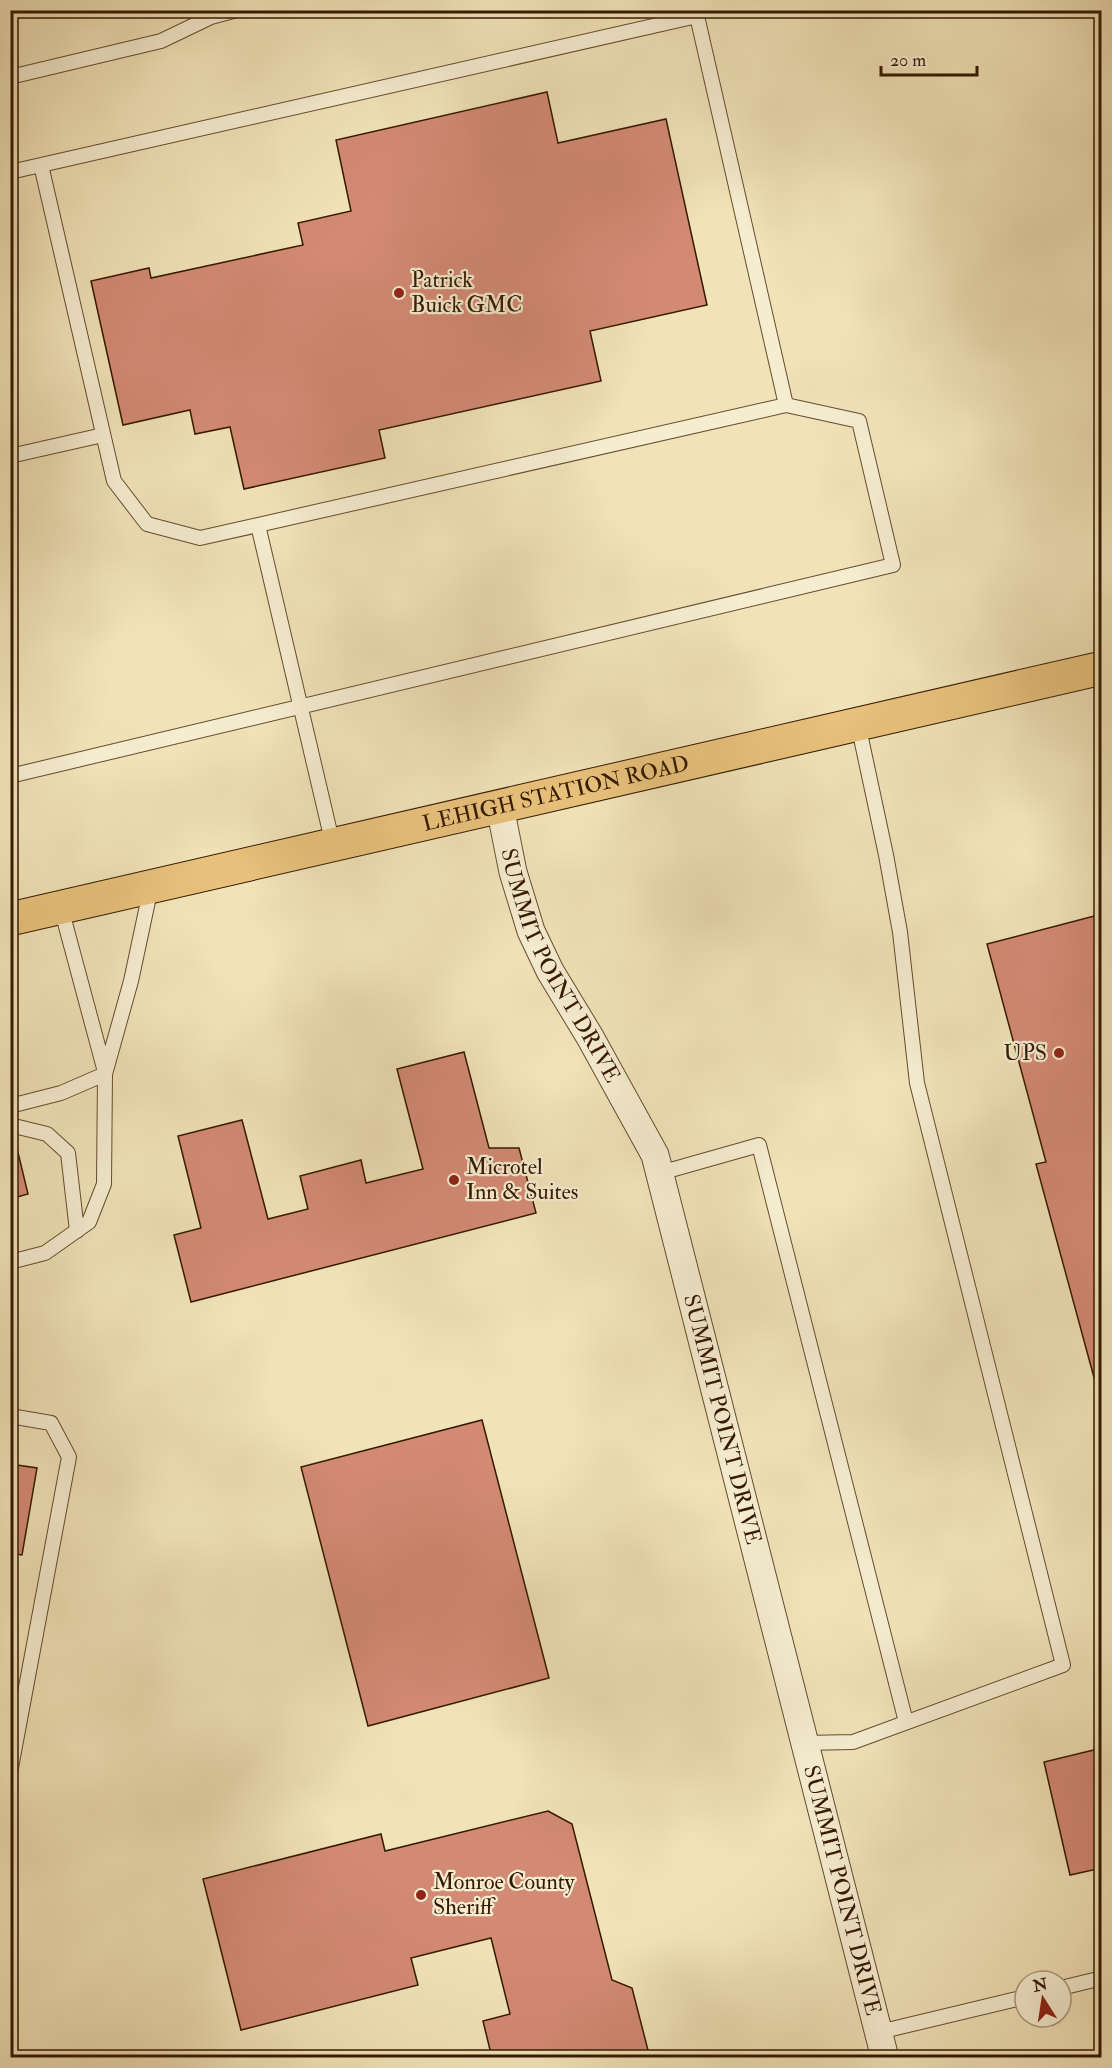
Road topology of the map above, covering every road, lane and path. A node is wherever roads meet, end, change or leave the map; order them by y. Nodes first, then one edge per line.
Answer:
1 (237, 10) edge
2 (10, 77) edge
3 (41, 165) junction
4 (10, 172) edge
5 (786, 405) junction
6 (103, 435) junction
7 (10, 456) edge
8 (258, 525) junction
9 (1101, 668) edge
10 (301, 707) junction
11 (858, 724) junction
12 (10, 776) edge
13 (500, 807) junction
14 (333, 845) junction
15 (151, 887) junction
16 (61, 908) junction
17 (10, 919) edge
18 (105, 1074) junction
19 (10, 1106) edge
20 (10, 1125) edge
21 (660, 1173) junction
22 (77, 1231) junction
23 (10, 1262) edge
24 (10, 1416) edge
25 (906, 1722) junction
26 (804, 1743) junction
27 (10, 1773) edge
28 (1101, 1978) edge
29 (1073, 1985) edge
30 (1013, 2001) edge
31 (882, 2045) edge

1 - 2 lane
3 - 4 lane
3 - 5 lane
3 - 6 lane
5 - 8 lane
5 - 10 lane
6 - 7 lane
6 - 8 lane
8 - 10 lane
9 - 11 main road, LEHIGH STATION ROAD
10 - 12 lane
10 - 14 lane
11 - 13 main road, LEHIGH STATION ROAD
11 - 25 lane
13 - 14 main road, LEHIGH STATION ROAD
13 - 21 street, SUMMIT POINT DRIVE
14 - 15 main road, LEHIGH STATION ROAD
15 - 16 main road, LEHIGH STATION ROAD
15 - 18 lane
16 - 17 main road, LEHIGH STATION ROAD
16 - 18 lane
18 - 19 lane
18 - 22 lane
20 - 22 lane
21 - 25 lane
21 - 26 street, SUMMIT POINT DRIVE
22 - 23 lane
24 - 27 lane
25 - 26 lane
26 - 31 street, SUMMIT POINT DRIVE
28 - 29 lane
30 - 31 lane

